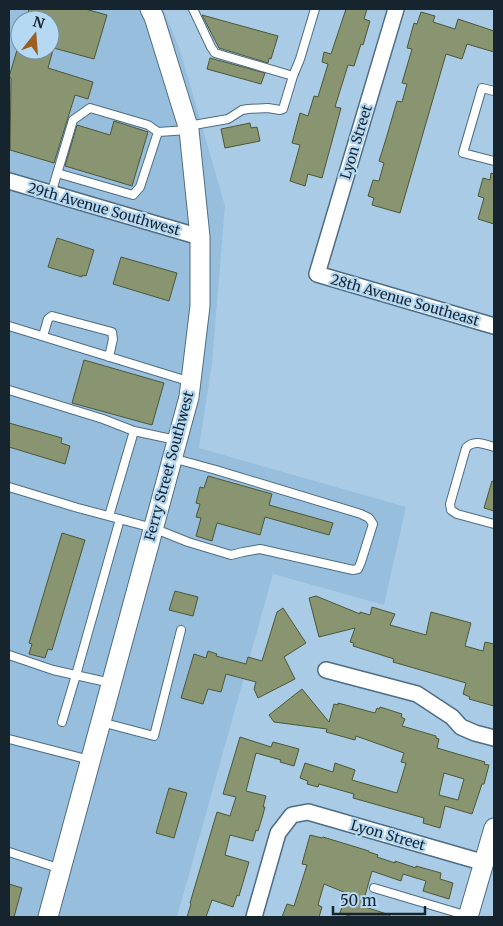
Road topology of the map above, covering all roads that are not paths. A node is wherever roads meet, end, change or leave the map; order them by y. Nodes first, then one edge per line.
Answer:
1 (150, 9) edge
2 (193, 9) edge
3 (315, 9) edge
4 (396, 9) edge
5 (293, 76) junction
6 (494, 91) edge
7 (188, 128) junction
8 (158, 132) junction
9 (494, 161) edge
10 (57, 173) junction
11 (9, 181) edge
12 (51, 194) junction
13 (200, 238) junction
14 (317, 274) joint
15 (9, 326) edge
16 (494, 326) edge
17 (43, 336) junction
18 (109, 357) junction
19 (191, 382) junction
20 (9, 390) edge
21 (134, 431) junction
22 (494, 447) edge
23 (175, 449) junction
24 (9, 487) edge
25 (109, 516) junction
26 (120, 519) junction
27 (494, 524) edge
28 (153, 528) junction
29 (181, 630) dead end
30 (9, 655) edge
31 (326, 670) dead end
32 (76, 675) junction
33 (111, 683) junction
34 (62, 722) dead end
35 (101, 722) junction
36 (494, 738) edge
37 (9, 739) edge
38 (90, 760) junction
39 (494, 828) edge
40 (9, 852) edge
41 (485, 863) junction
42 (61, 868) junction
43 (374, 888) dead end
44 (48, 917) edge
45 (254, 917) edge
46 (468, 917) edge

1 - 7 street, Ferry Street Southwest
2 - 5 lane
3 - 5 lane
4 - 14 street, Lyon Street
5 - 7 lane
6 - 9 lane
7 - 8 lane
7 - 13 street, Ferry Street Southwest
8 - 10 lane
8 - 10 lane
10 - 12 lane
11 - 12 street, 29th Avenue Southwest
12 - 13 street, 29th Avenue Southwest
13 - 19 street, Ferry Street Southwest
14 - 16 street, 28th Avenue Southeast
15 - 17 lane
17 - 18 lane
17 - 18 lane
18 - 19 lane
19 - 23 street, Ferry Street Southwest
20 - 21 lane
21 - 23 lane
21 - 25 lane
22 - 27 lane
23 - 28 street, Ferry Street Southwest
23 - 28 lane
24 - 25 lane
25 - 26 lane
26 - 28 lane
26 - 32 lane
28 - 33 street, Ferry Street Southwest
29 - 35 lane
30 - 32 lane
31 - 36 street
32 - 33 lane
32 - 34 lane
33 - 35 street, Ferry Street Southwest
35 - 38 street, Ferry Street Southwest
37 - 38 lane
38 - 42 street, Ferry Street Southwest
39 - 41 street
40 - 42 lane
41 - 45 street, Lyon Street
41 - 46 street
42 - 44 street, Ferry Street Southwest
43 - 46 lane

